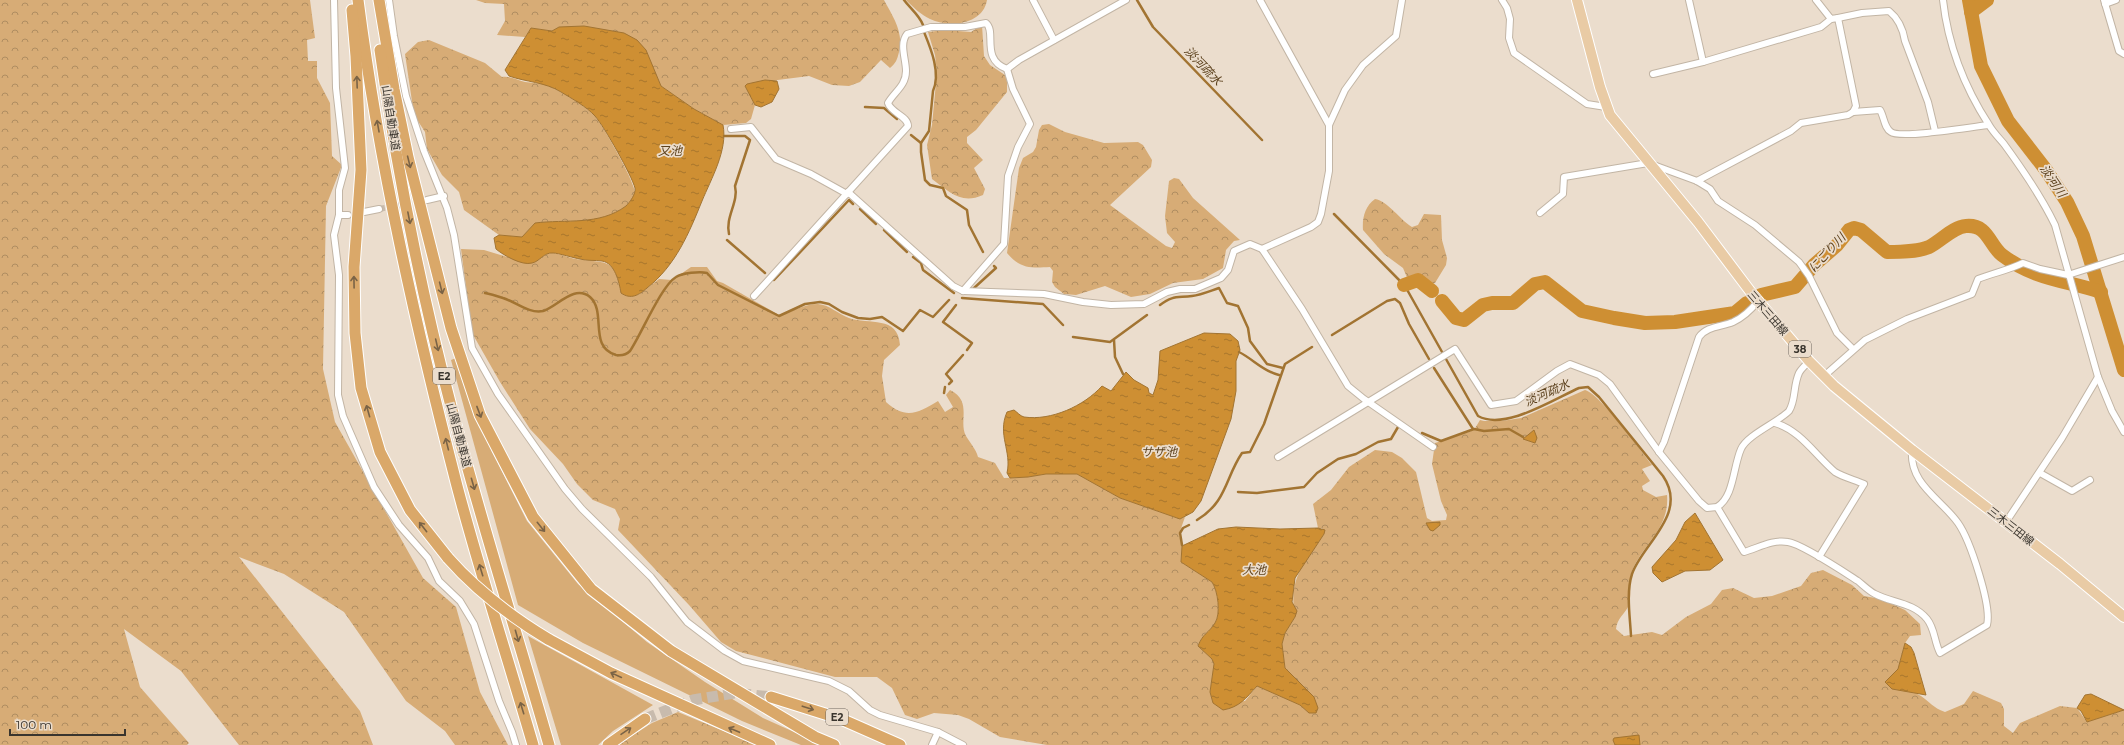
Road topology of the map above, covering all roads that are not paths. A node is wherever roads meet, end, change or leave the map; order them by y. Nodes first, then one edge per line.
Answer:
1 (334, 0) edge
2 (351, 0) edge
3 (358, 0) edge
4 (373, 0) edge
5 (379, 0) edge
6 (389, 0) edge
7 (1033, 0) edge
8 (1126, 0) edge
9 (1260, 0) edge
10 (1402, 0) edge
11 (1502, 0) edge
12 (1577, 0) edge
13 (1689, 0) edge
14 (1816, 0) edge
15 (1943, 0) edge
16 (2116, 0) edge
17 (2105, 2) edge
18 (1835, 18) junction
19 (1054, 40) junction
20 (2124, 54) edge
21 (1703, 62) junction
22 (1007, 69) junction
23 (1653, 74) dead end
24 (1606, 107) junction
25 (1853, 112) junction
26 (1329, 125) junction
27 (1988, 125) junction
28 (731, 129) dead end
29 (1935, 131) junction
30 (1648, 163) junction
31 (1697, 181) junction
32 (848, 193) junction
33 (444, 196) junction
34 (427, 200) tunnel mouth
35 (379, 209) tunnel mouth
36 (364, 212) dead end
37 (1540, 212) dead end
38 (339, 215) junction
39 (348, 215) dead end
40 (1262, 249) junction
41 (2124, 257) edge
42 (2068, 275) junction
43 (963, 291) junction
44 (754, 296) dead end
45 (1758, 301) junction
46 (1853, 349) junction
47 (1809, 361) junction
48 (1824, 376) junction
49 (2098, 377) junction
50 (1368, 402) junction
51 (1775, 423) junction
52 (2124, 432) edge
53 (1433, 447) dead end
54 (1912, 450) junction
55 (1659, 452) junction
56 (1278, 457) dead end
57 (2040, 473) junction
58 (2090, 480) dead end
59 (1717, 507) junction
60 (2006, 522) junction
61 (1819, 557) junction
62 (2124, 617) edge
63 (771, 697) tunnel mouth
64 (645, 719) tunnel mouth
65 (936, 734) junction
66 (516, 745) edge
67 (533, 745) edge
68 (550, 745) edge
69 (608, 745) edge
70 (770, 745) edge
71 (834, 745) edge
72 (900, 745) edge
73 (932, 745) edge
74 (963, 745) edge

1 - 38 street
70 -> 2 highway, bridge
67 -> 3 highway, 山陽自動車道 / E2
4 -> 68 highway, 山陽自動車道 / E2
5 -> 71 highway
6 - 33 street
7 - 19 street
8 - 19 street
9 - 26 street
10 - 26 street
11 - 24 street
12 - 24 main road, 三木三田線 / 38
13 - 21 street
14 - 18 street
15 - 27 street
16 - 17 street
17 - 20 street
18 - 21 street
18 - 25 street
18 - 29 street
19 - 22 street
21 - 23 street
22 - 32 street
22 - 43 street
24 - 30 main road, 三木三田線 / 38
25 - 29 street
25 - 31 street
26 - 40 street
27 - 29 street
27 - 42 street
28 - 32 street
30 - 31 street
30 - 37 street
30 - 45 main road, 三木三田線 / 38
31 - 46 street
32 - 43 street
32 - 44 street
33 - 34 street
33 - 65 street
35 - 36 street
38 - 39 street
38 - 66 street
40 - 43 street
40 - 50 street
41 - 42 street
42 - 46 street
42 - 49 street
45 - 47 main road, 三木三田線 / 38
45 - 55 street
46 - 48 street
47 - 48 main road, 三木三田線 / 38
47 - 51 street
48 - 54 main road, 三木三田線 / 38
49 - 52 street
49 - 57 street
50 - 53 street
50 - 55 street
50 - 56 street
51 - 59 street
51 - 61 street
54 - 60 main road, 三木三田線 / 38
54 - 61 street
55 - 59 street
57 - 58 street
57 - 60 street
59 - 61 street
60 - 62 main road, 三木三田線 / 38
63 -> 72 highway, E2
69 -> 64 highway
65 - 73 street
65 - 74 street

